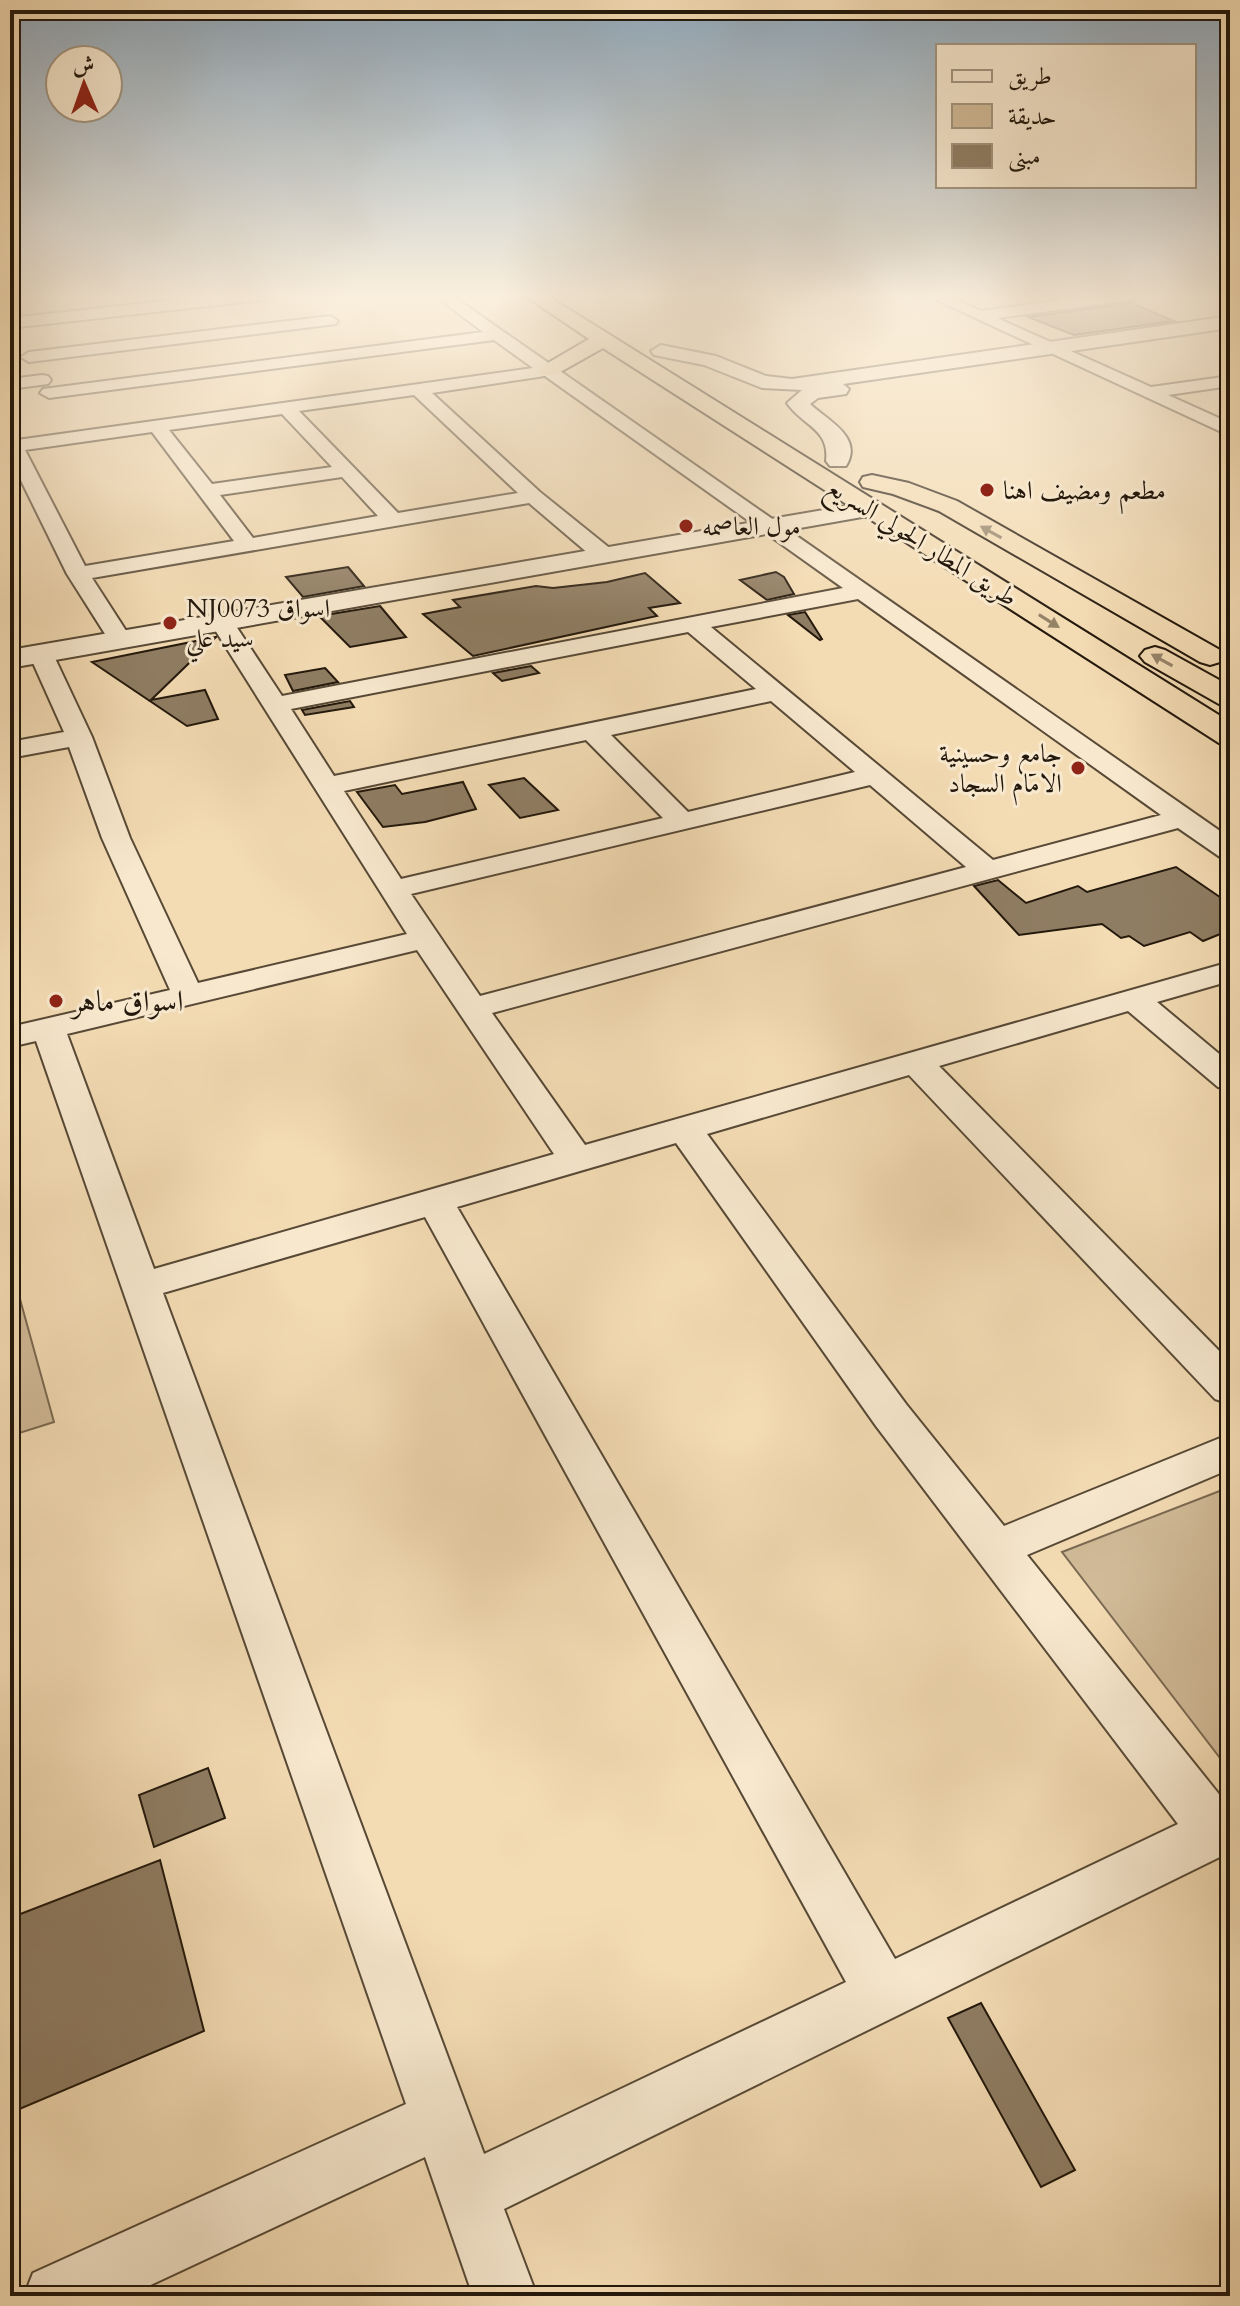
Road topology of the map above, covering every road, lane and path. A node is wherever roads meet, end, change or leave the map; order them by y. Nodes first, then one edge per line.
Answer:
1 (55, 403) edge
2 (331, 403) edge
3 (433, 403) edge
4 (592, 403) edge
5 (711, 403) edge
6 (744, 403) edge
7 (798, 403) edge
8 (1170, 403) edge
9 (287, 409) junction
10 (157, 427) junction
11 (1230, 430) edge
12 (77, 438) junction
13 (12, 447) edge
14 (838, 461) junction
15 (346, 471) junction
16 (207, 491) junction
17 (871, 495) junction
18 (533, 496) junction
19 (393, 520) junction
20 (766, 526) junction
21 (248, 545) junction
22 (604, 555) junction
23 (78, 574) junction
24 (973, 574) junction
25 (1027, 579) dead end
26 (859, 592) junction
27 (222, 622) junction
28 (693, 624) junction
29 (120, 640) junction
30 (1130, 643) dead end
31 (41, 654) junction
32 (10, 659) edge
33 (1230, 667) edge
34 (775, 693) junction
35 (1230, 698) edge
36 (275, 705) junction
37 (592, 731) junction
38 (1230, 736) edge
39 (79, 737) junction
40 (10, 750) edge
41 (1230, 767) edge
42 (874, 776) junction
43 (327, 786) junction
44 (1182, 818) junction
45 (682, 821) junction
46 (1230, 851) edge
47 (989, 871) junction
48 (393, 890) junction
49 (425, 939) junction
50 (1230, 971) edge
51 (188, 995) junction
52 (1133, 999) junction
53 (472, 1008) junction
54 (29, 1033) edge
55 (916, 1062) junction
56 (1230, 1080) edge
57 (685, 1130) junction
58 (577, 1161) junction
59 (435, 1202) junction
60 (141, 1286) junction
61 (1230, 1388) edge
62 (1230, 1451) edge
63 (995, 1549) junction
64 (1223, 1829) edge
65 (883, 1993) junction
66 (441, 2119) junction
67 (468, 2194) junction
68 (56, 2296) edge
69 (505, 2296) edge

1 - 12 street
2 - 9 street
3 - 18 street
4 - 20 street
5 - 17 highway, طريق المطار الحولي السريع
6 - 14 highway, طريق المطار الحولي السريع
7 - 14 street
8 - 11 street
9 - 10 street
9 - 15 street
10 - 12 street
10 - 16 street
12 - 13 street
13 - 23 street
14 - 17 highway, طريق المطار الحولي السريع
15 - 16 street
15 - 19 street
16 - 21 street
17 - 20 street
17 - 24 highway, طريق المطار الحولي السريع
17 - 25 highway, طريق المطار الحولي السريع
33 -> 17 highway
18 - 19 street
18 - 22 street
19 - 21 street
20 - 22 street
20 - 26 street
21 - 23 street
22 - 27 street
23 - 29 street
24 -> 38 highway, طريق المطار الحولي السريع
24 - 41 highway
26 - 28 street
26 - 44 street
27 - 29 street
27 - 36 street
28 - 34 street
28 - 36 street
29 - 31 street
35 -> 30 highway
31 - 32 street
31 - 39 street
34 - 37 street
34 - 42 street
36 - 43 street
37 - 43 street
37 - 45 street
39 - 40 street
39 - 51 street
42 - 45 street
42 - 47 street
43 - 48 street
44 - 46 street
44 - 47 street
45 - 48 street
47 - 53 street
48 - 49 street
49 - 51 street
49 - 53 street
50 - 52 street
51 - 54 street
52 - 55 street
52 - 56 street
53 - 58 street
54 - 60 street
55 - 57 street
55 - 61 street
57 - 58 street
57 - 63 street
58 - 59 street
59 - 60 street
59 - 65 street
60 - 66 street
62 - 63 street
63 - 64 street
64 - 65 street
65 - 67 street
66 - 67 street
66 - 68 street
67 - 69 street

